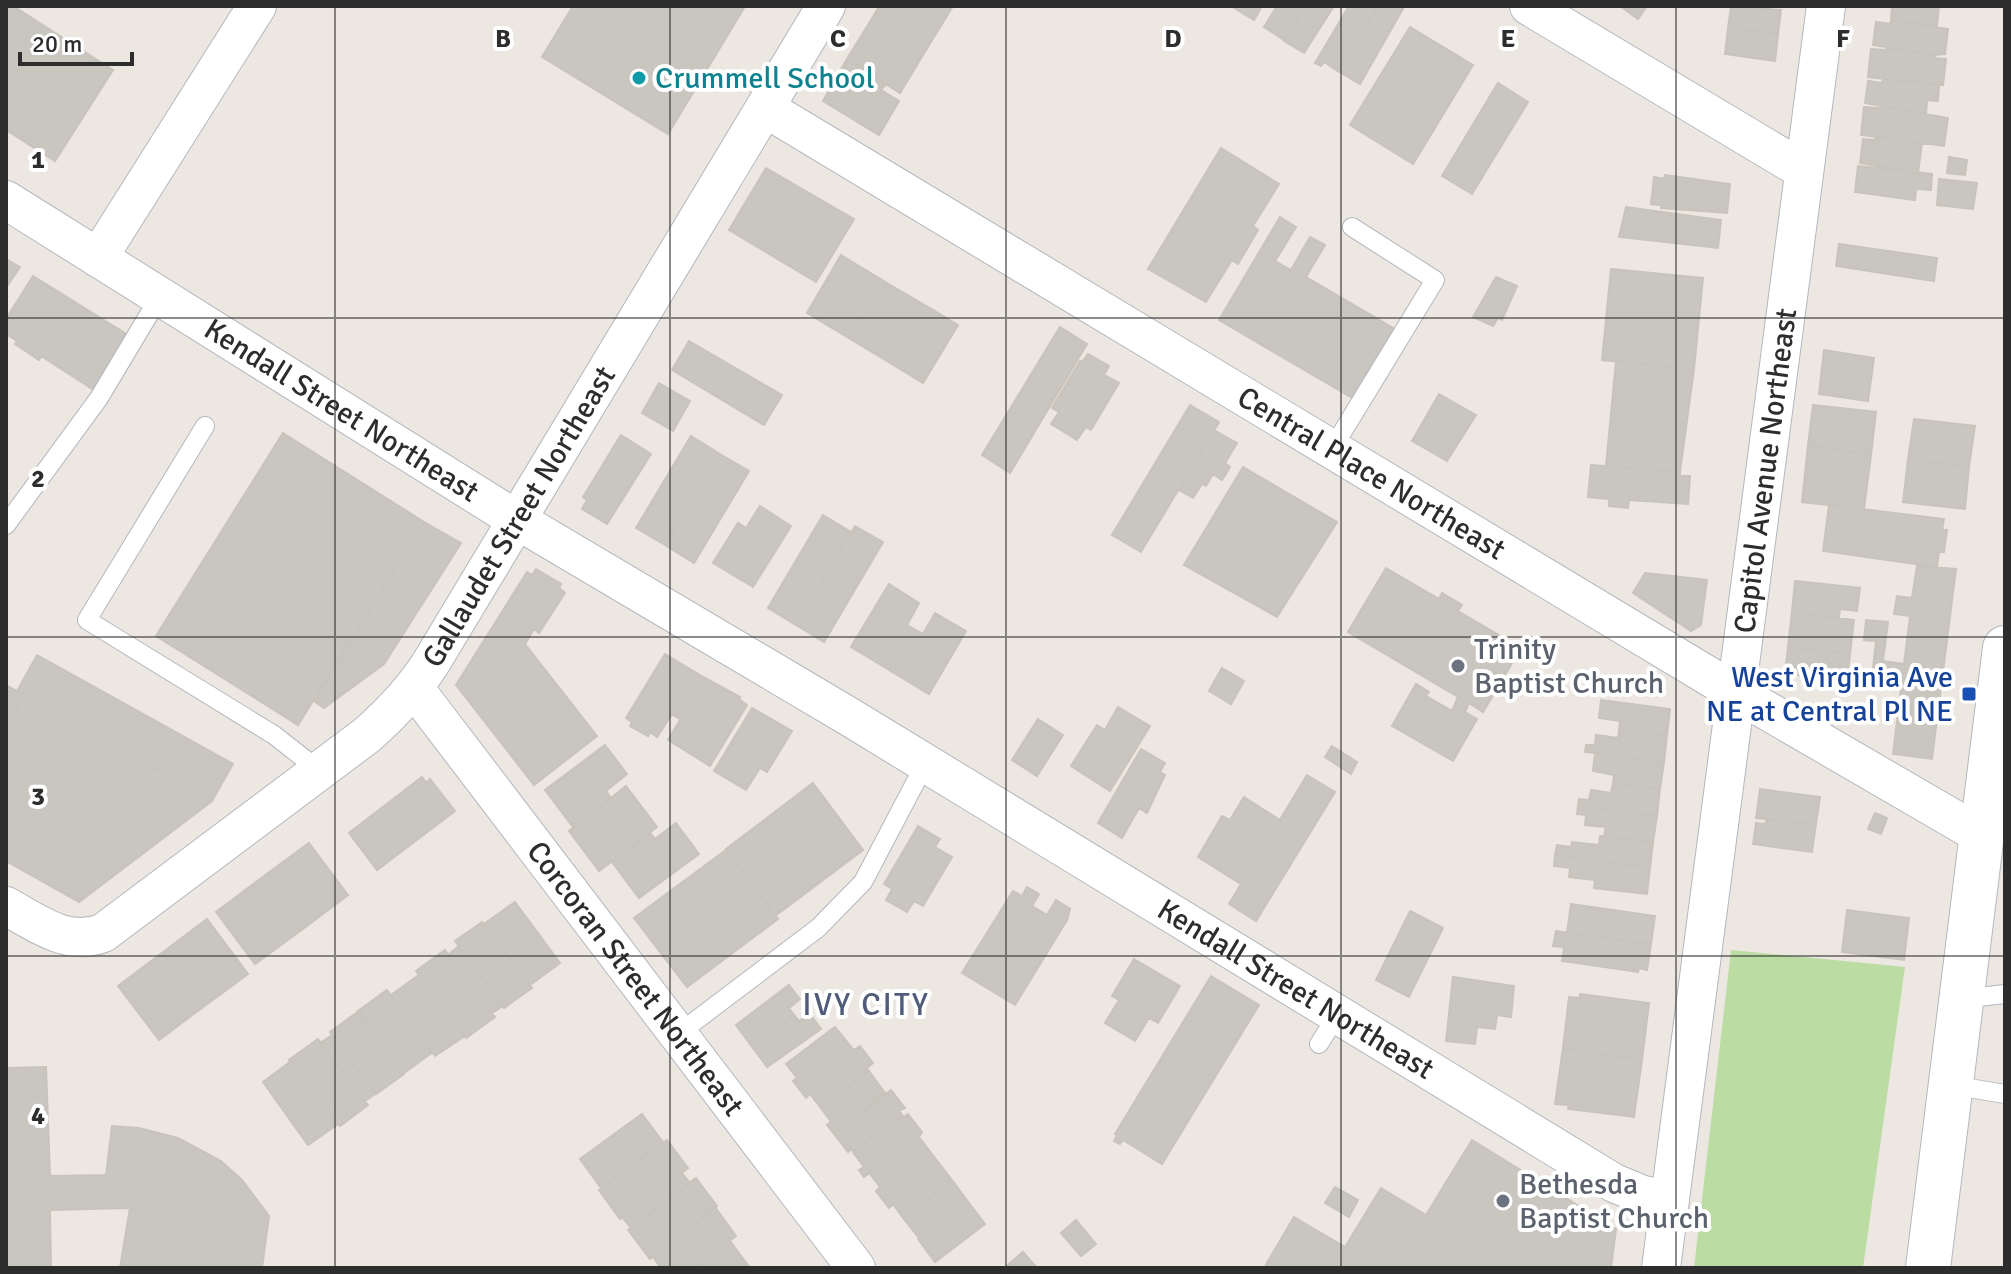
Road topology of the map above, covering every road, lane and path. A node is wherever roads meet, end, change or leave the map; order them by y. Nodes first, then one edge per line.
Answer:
1 (257, 6) edge
2 (826, 6) edge
3 (1529, 6) edge
4 (1826, 6) edge
5 (765, 108) junction
6 (1803, 170) junction
7 (6, 200) edge
8 (1352, 227) dead end
9 (98, 258) junction
10 (160, 296) junction
11 (205, 426) dead end
12 (1332, 449) junction
13 (517, 520) junction
14 (6, 525) edge
15 (2005, 648) edge
16 (415, 689) junction
17 (1735, 692) junction
18 (925, 764) junction
19 (320, 771) junction
20 (1981, 835) junction
21 (6, 906) edge
22 (2005, 994) edge
23 (1961, 999) junction
24 (678, 1034) junction
25 (1951, 1085) junction
26 (2005, 1094) edge
27 (1670, 1199) junction
28 (856, 1268) edge
29 (1661, 1268) edge
30 (1928, 1268) edge

1 - 9 street
2 - 5 street, Gallaudet Street Northeast
3 - 6 street
4 - 6 street, Capitol Avenue Northeast
5 - 12 street, Central Place Northeast
5 - 13 street, Gallaudet Street Northeast
6 - 17 street, Capitol Avenue Northeast
7 - 9 street, Kendall Street Northeast
8 - 12 lane
9 - 10 street, Kendall Street Northeast
10 - 13 street, Kendall Street Northeast
10 - 14 lane
11 - 19 lane
12 - 17 street, Central Place Northeast
13 - 16 street, Gallaudet Street Northeast
13 - 18 street, Kendall Street Northeast
15 - 20 street
16 - 19 street, Gallaudet Street Northeast
16 - 24 street, Corcoran Street Northeast
17 - 20 street, Central Place Northeast
17 - 27 street, Capitol Avenue Northeast
18 - 24 lane
18 - 27 street, Kendall Street Northeast
19 - 21 street, Gallaudet Street Northeast
20 - 23 street
22 - 23 lane
23 - 25 street
24 - 28 street, Corcoran Street Northeast
25 - 26 lane
25 - 30 street
27 - 29 street, Capitol Avenue Northeast

